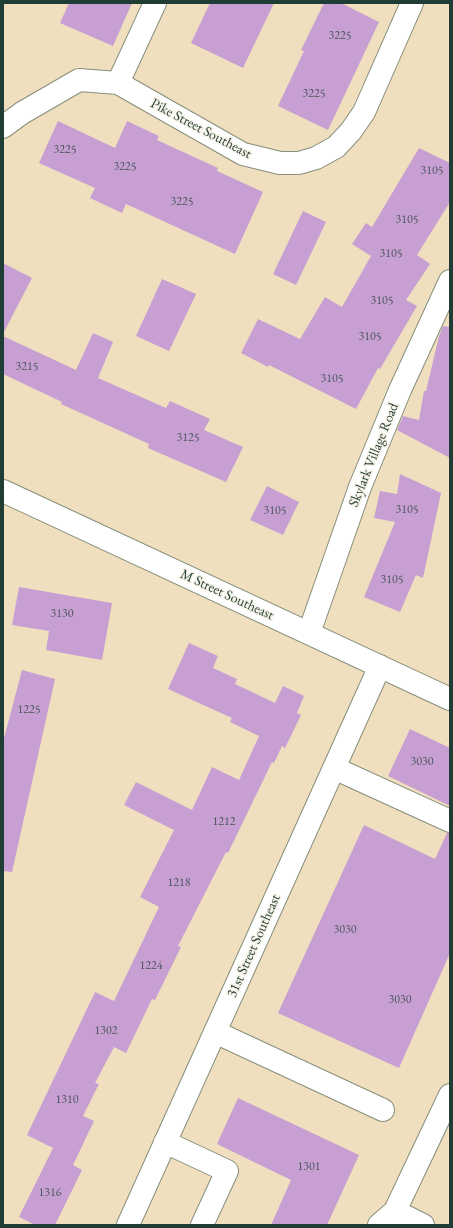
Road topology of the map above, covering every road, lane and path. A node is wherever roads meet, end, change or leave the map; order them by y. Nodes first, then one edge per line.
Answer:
1 (155, 3) edge
2 (412, 3) edge
3 (118, 83) junction
4 (3, 128) edge
5 (450, 281) edge
6 (3, 491) edge
7 (309, 633) junction
8 (380, 666) junction
9 (450, 699) edge
10 (334, 768) junction
11 (450, 822) edge
12 (215, 1032) junction
13 (450, 1095) edge
14 (383, 1110) dead end
15 (165, 1142) junction
16 (387, 1218) edge
17 (128, 1225) edge
18 (202, 1225) edge
19 (424, 1225) edge

1 - 3 street
2 - 3 street, Pike Street Southeast
3 - 4 street, Pike Street Southeast
5 - 7 street, Skylark Village Road
6 - 7 street, M Street Southeast
7 - 8 street, M Street Southeast
8 - 9 street, M Street Southeast
8 - 10 street, 31st Street Southeast
10 - 11 street
10 - 12 street, 31st Street Southeast
12 - 14 street
12 - 15 street, 31st Street Southeast
13 - 16 street
15 - 17 street, 31st Street Southeast
15 - 18 street
16 - 19 street

